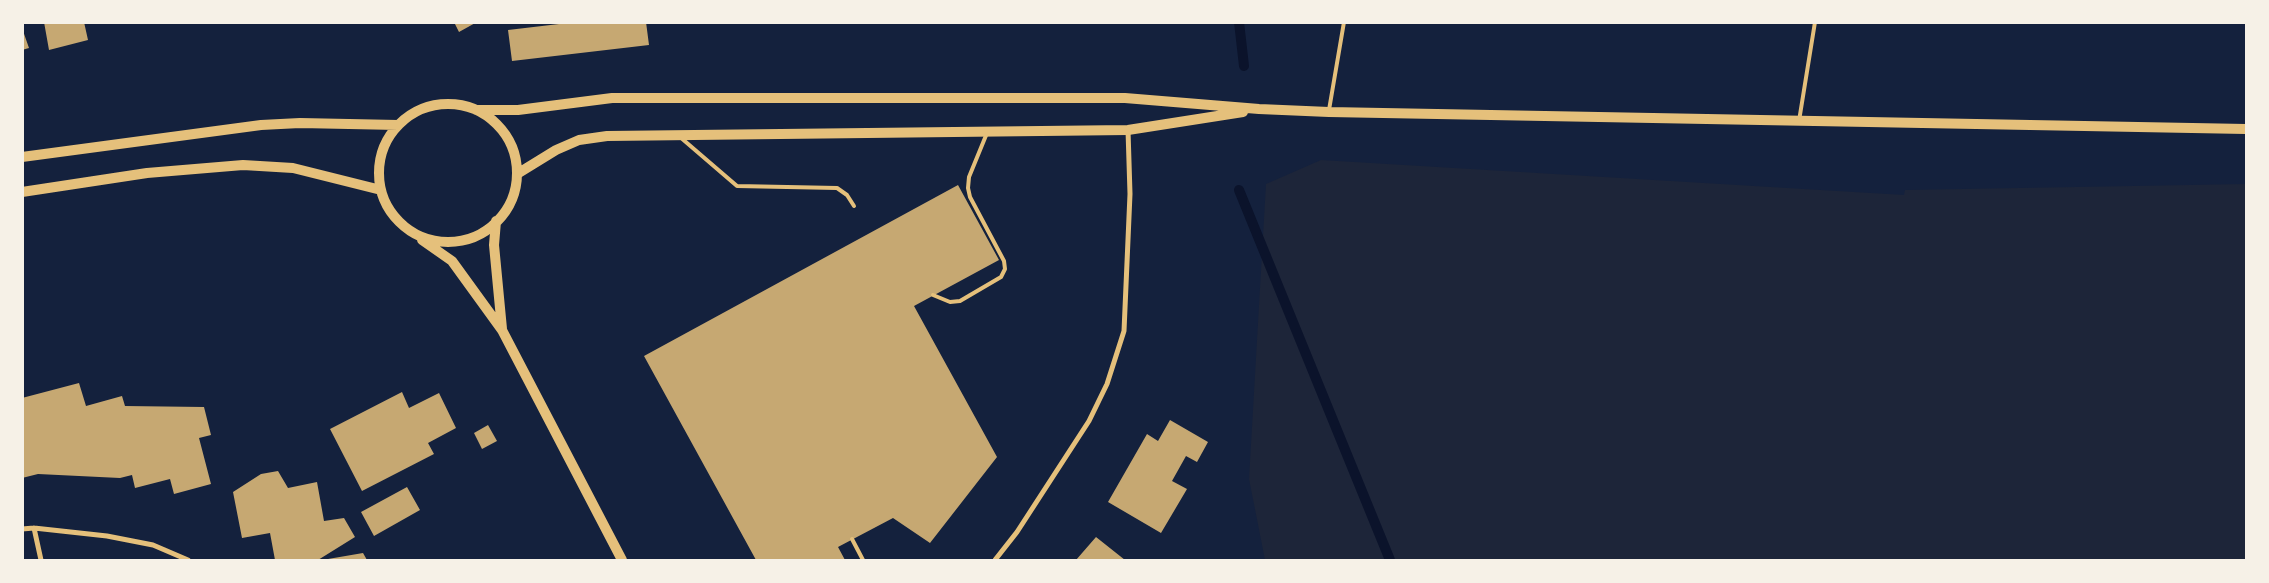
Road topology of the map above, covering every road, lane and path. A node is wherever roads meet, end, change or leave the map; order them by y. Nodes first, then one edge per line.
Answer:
1 (1344, 22) edge
2 (1815, 22) edge
3 (1259, 109) junction
4 (476, 110) junction
5 (1328, 112) junction
6 (1799, 120) junction
7 (398, 125) junction
8 (2246, 129) edge
9 (1128, 130) junction
10 (988, 131) junction
11 (678, 136) junction
12 (22, 156) edge
13 (517, 174) junction
14 (381, 190) junction
15 (22, 192) edge
16 (854, 206) dead end
17 (496, 221) junction
18 (413, 233) junction
19 (933, 295) dead end
20 (502, 330) junction
21 (34, 528) junction
22 (22, 529) edge
23 (852, 539) dead end
24 (41, 560) edge
25 (188, 560) edge
26 (622, 560) edge
27 (863, 560) edge
28 (995, 560) edge

1 - 5 lane
2 - 6 lane
3 - 4 main road
3 - 5 main road
3 - 9 main road
4 - 7 main road
4 - 13 main road
5 - 6 main road
6 - 8 main road
7 - 12 main road
7 - 14 main road
9 - 10 main road
9 - 28 street
10 - 11 main road
10 - 19 lane
11 - 13 main road
11 - 16 lane
13 - 17 main road
14 - 15 main road
14 - 18 main road
17 - 18 main road
17 - 20 main road
18 - 20 main road
20 - 26 main road
21 - 22 street
21 - 24 street
21 - 25 street
23 - 27 lane

